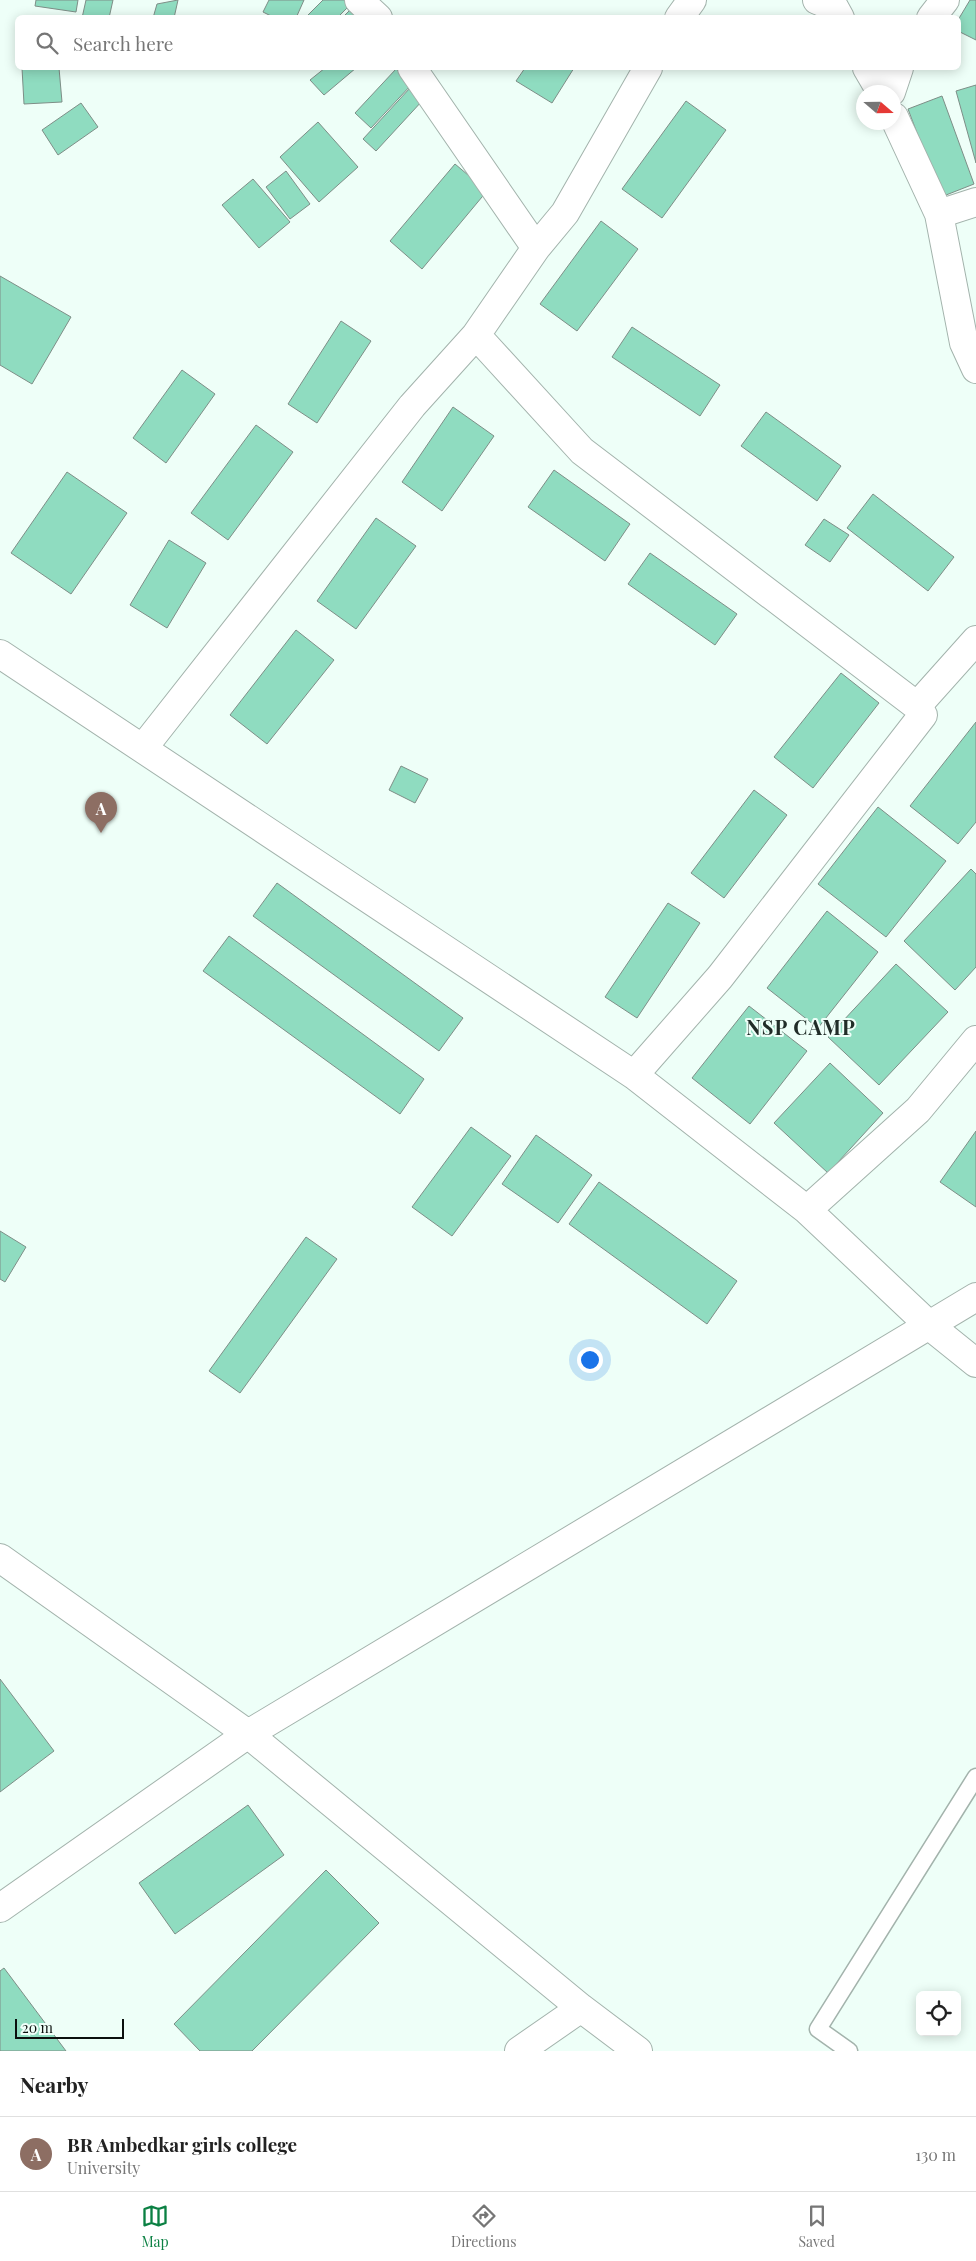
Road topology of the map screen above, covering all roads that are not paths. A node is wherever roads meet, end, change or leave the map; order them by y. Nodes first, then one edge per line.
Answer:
1 (692, 0) edge
2 (817, 0) edge
3 (945, 0) edge
4 (681, 15) edge
5 (838, 15) edge
6 (933, 15) edge
7 (413, 70) edge
8 (647, 70) edge
9 (868, 70) edge
10 (898, 70) edge
11 (877, 85) edge
12 (893, 85) edge
13 (900, 130) edge
14 (976, 202) edge
15 (939, 214) junction
16 (536, 248) junction
17 (476, 335) junction
18 (976, 369) edge
19 (976, 640) edge
20 (0, 654) edge
21 (918, 706) junction
22 (143, 748) junction
23 (976, 1040) edge
24 (634, 1075) junction
25 (808, 1210) junction
26 (976, 1297) edge
27 (930, 1326) junction
28 (976, 1363) edge
29 (0, 1558) edge
30 (248, 1734) junction
31 (976, 1777) edge
32 (0, 1908) edge
33 (582, 2008) junction
34 (519, 2051) edge
35 (638, 2051) edge
36 (849, 2051) edge

1 - 4 street
2 - 5 street
3 - 6 street
7 - 16 street
8 - 16 street
9 - 11 street
10 - 12 street
13 - 15 street
14 - 15 street
15 - 18 street
16 - 17 street
17 - 21 street
17 - 22 street
19 - 21 street
20 - 22 street
21 - 24 street
22 - 24 street
23 - 25 street
24 - 25 street
25 - 27 street
26 - 27 street
27 - 28 street
27 - 30 street
29 - 30 street
30 - 32 street
30 - 33 street
31 - 36 lane
33 - 34 street
33 - 35 street

